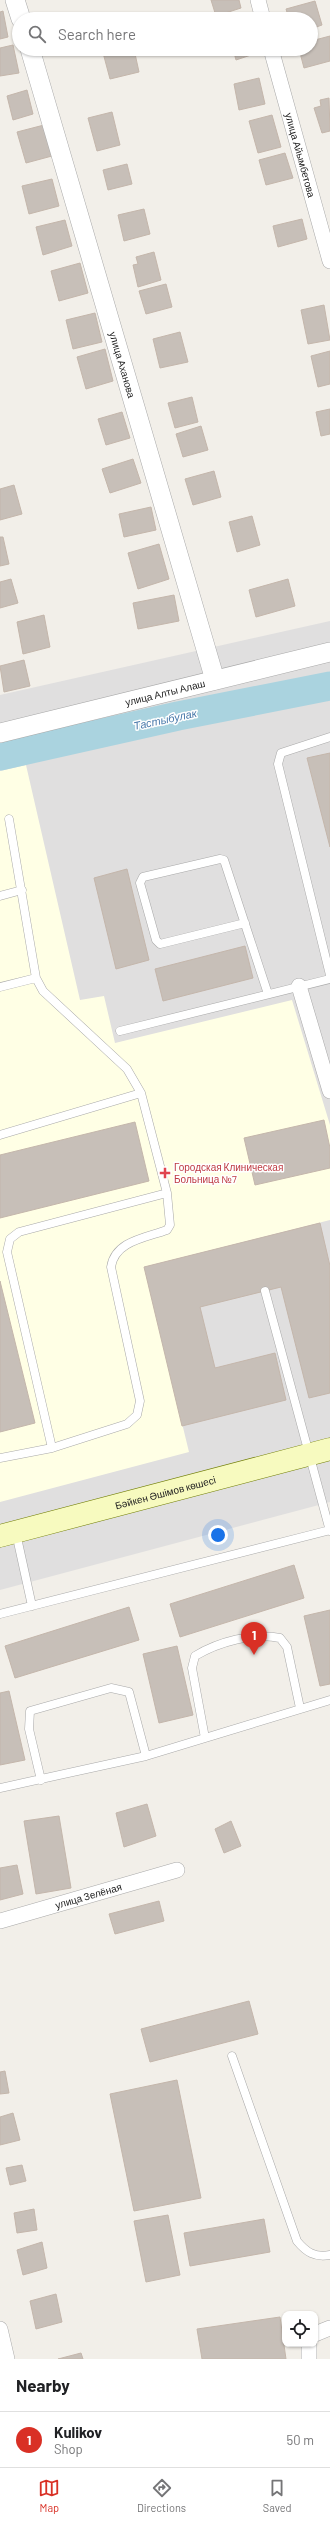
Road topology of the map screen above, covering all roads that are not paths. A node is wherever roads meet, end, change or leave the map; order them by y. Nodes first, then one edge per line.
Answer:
1 (15, 0) edge
2 (258, 0) edge
3 (19, 12) edge
4 (261, 12) edge
5 (32, 56) edge
6 (274, 56) edge
7 (330, 261) edge
8 (330, 652) edge
9 (214, 680) junction
10 (0, 733) edge
11 (330, 737) edge
12 (9, 819) dead end
13 (22, 890) junction
14 (0, 896) edge
15 (245, 924) junction
16 (330, 975) edge
17 (36, 978) junction
18 (330, 979) edge
19 (299, 986) junction
20 (0, 987) edge
21 (268, 994) junction
22 (120, 1031) dead end
23 (330, 1091) edge
24 (142, 1093) junction
25 (0, 1135) edge
26 (168, 1193) junction
27 (265, 1291) dead end
28 (52, 1448) junction
29 (330, 1449) edge
30 (308, 1455) junction
31 (0, 1458) edge
32 (330, 1531) edge
33 (8, 1534) edge
34 (32, 1606) junction
35 (0, 1614) edge
36 (330, 1700) edge
37 (300, 1708) junction
38 (205, 1738) junction
39 (146, 1756) junction
40 (41, 1780) junction
41 (0, 1788) edge
42 (177, 1870) dead end
43 (0, 1921) edge
44 (232, 2056) dead end
45 (330, 2255) edge
46 (330, 2328) edge
47 (0, 2329) edge
48 (318, 2333) edge
49 (309, 2347) edge
50 (7, 2359) edge
51 (309, 2359) edge

1 - 3 street
2 - 4 street
5 - 9 street, улица Аханова
6 - 7 street, улица Айымбетова
8 - 9 street, улица Алты Алаш
9 - 10 street, улица Алты Алаш
11 - 16 lane
12 - 13 lane
13 - 14 lane
13 - 17 lane
15 - 15 lane
15 - 21 lane
17 - 20 lane
17 - 24 lane
18 - 19 lane
19 - 21 lane
19 - 23 street
21 - 22 lane
24 - 25 lane
24 - 26 lane
26 - 28 lane
26 - 28 lane
27 - 30 lane
28 - 31 lane
29 - 30 main road, Бәйкен Әшімов көшесі
30 - 32 lane
30 - 33 main road, Бәйкен Әшімов көшесі
32 - 34 lane
33 - 34 lane
34 - 35 lane
36 - 37 lane
37 - 38 lane
37 - 38 lane
38 - 39 lane
39 - 40 lane
39 - 40 lane
40 - 41 lane
42 - 43 street, улица Зелёная
44 - 45 lane
46 - 48 street
47 - 50 street
49 - 51 street

